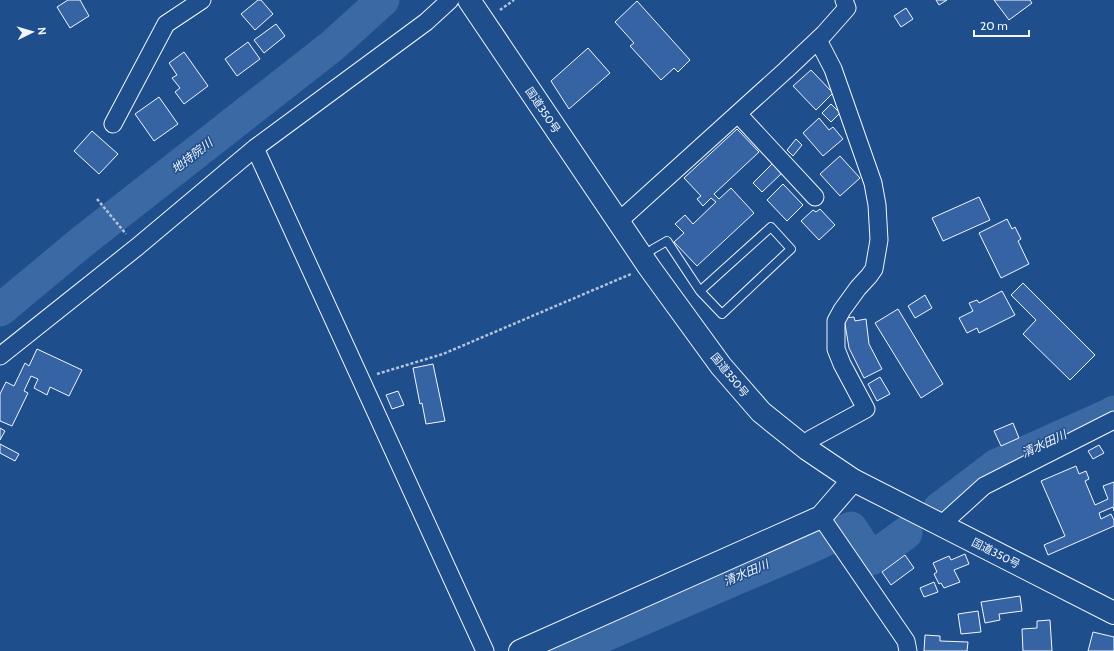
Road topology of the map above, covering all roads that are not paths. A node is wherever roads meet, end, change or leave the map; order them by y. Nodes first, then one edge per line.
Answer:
1 (202, 0) edge
2 (450, 0) edge
3 (469, 0) edge
4 (844, 0) edge
5 (818, 40) junction
6 (738, 114) junction
7 (112, 124) dead end
8 (255, 148) junction
9 (815, 197) dead end
10 (619, 221) junction
11 (646, 262) junction
12 (700, 291) junction
13 (0, 356) edge
14 (1114, 420) edge
15 (807, 449) junction
16 (853, 480) junction
17 (941, 525) junction
18 (829, 529) junction
19 (1114, 613) edge
20 (485, 651) edge
21 (520, 651) edge
22 (908, 651) edge

1 - 7 street
2 - 8 street
3 - 10 main road, 国道350号
4 - 5 street
5 - 6 street
5 - 15 street
6 - 9 street
6 - 10 street
8 - 13 street
8 - 20 street
10 - 11 main road, 国道350号
11 - 12 lane
11 - 15 main road, 国道350号
12 - 12 lane
14 - 17 street
15 - 16 main road, 国道350号
16 - 17 main road, 国道350号
16 - 18 main road
17 - 19 main road, 国道350号
18 - 21 main road
18 - 22 street

